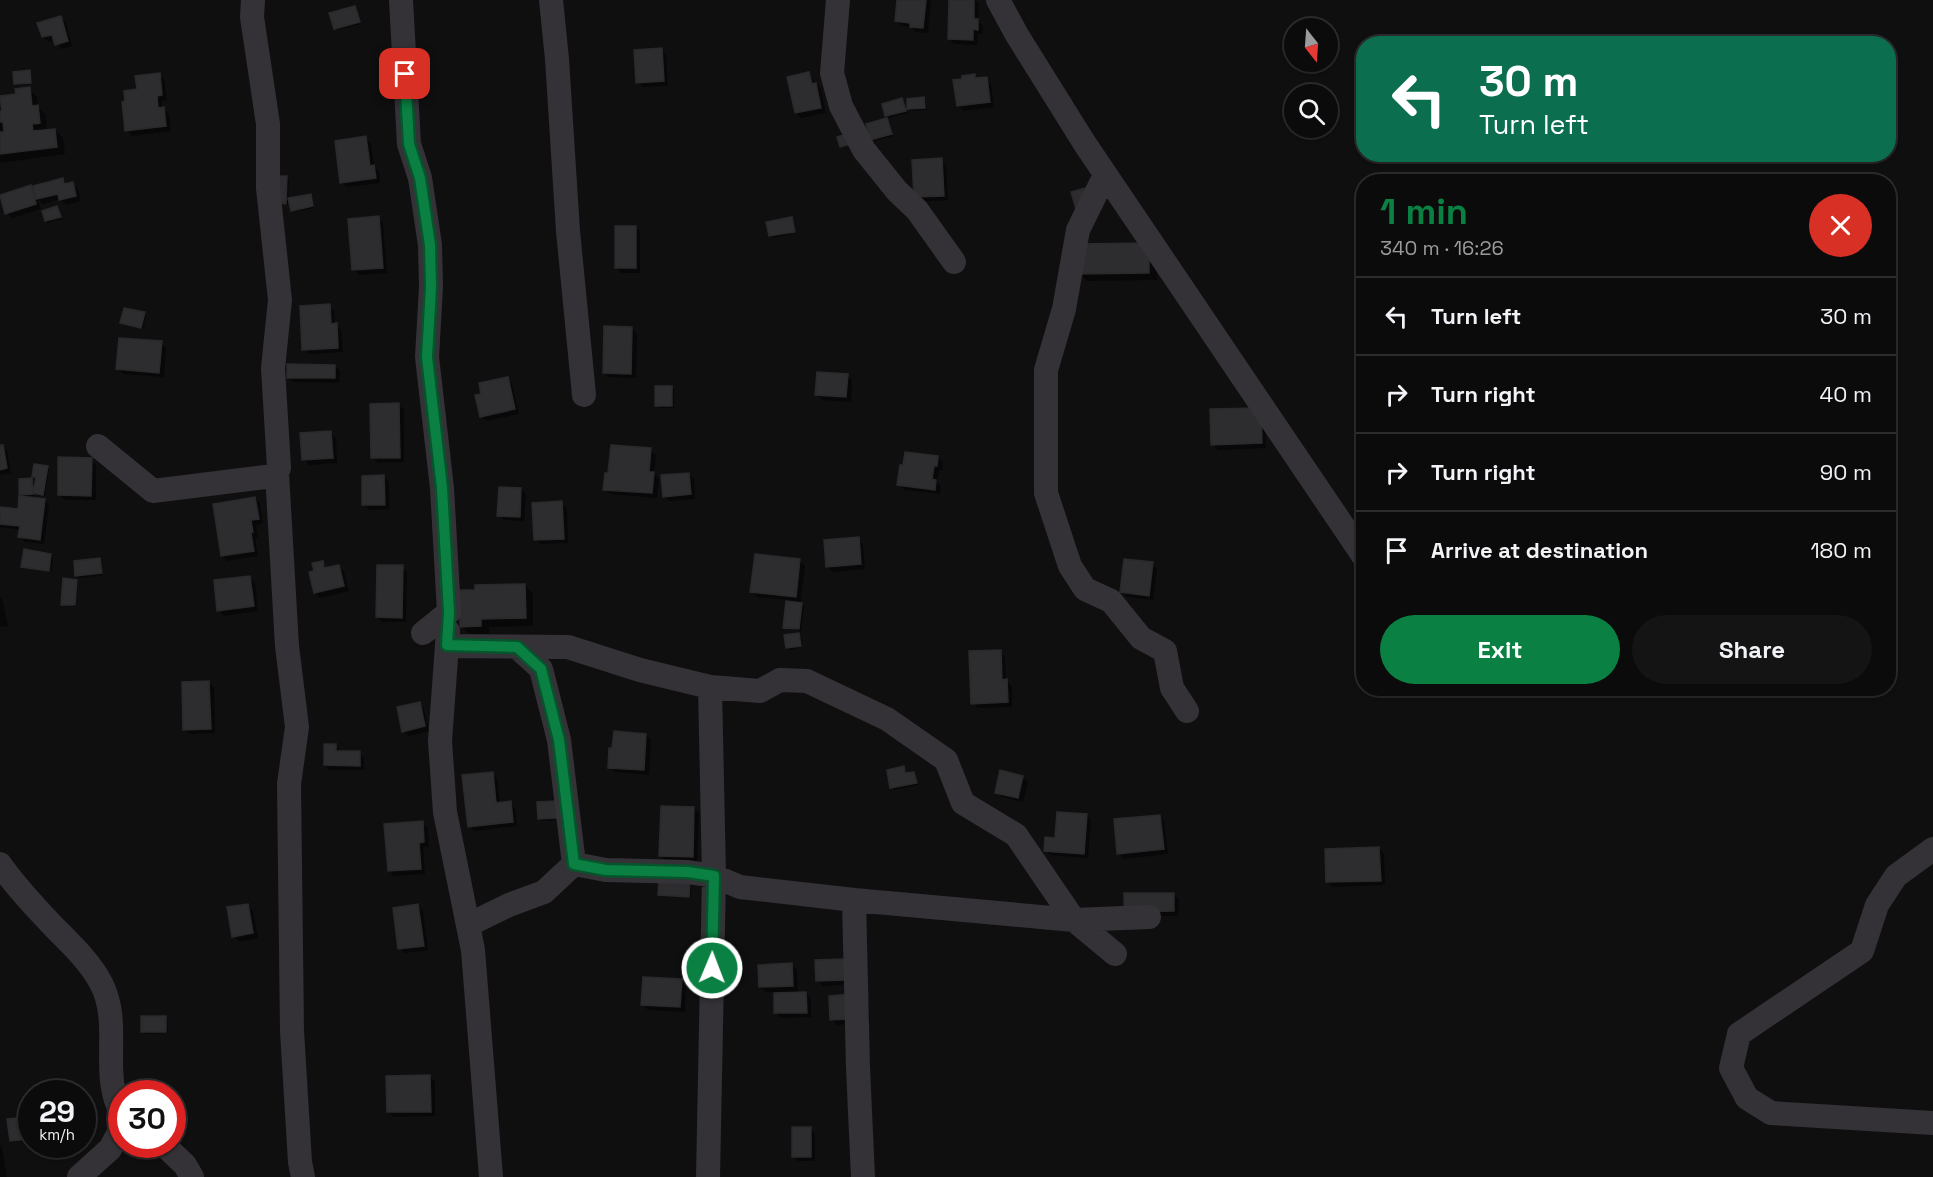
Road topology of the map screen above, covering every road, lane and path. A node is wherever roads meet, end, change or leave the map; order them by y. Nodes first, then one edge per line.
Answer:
1 (253, 0) edge
2 (401, 0) edge
3 (551, 0) edge
4 (838, 0) edge
5 (998, 0) edge
6 (1105, 175) junction
7 (954, 261) dead end
8 (584, 395) dead end
9 (98, 446) dead end
10 (277, 473) junction
11 (1356, 545) edge
12 (449, 612) junction
13 (423, 633) dead end
14 (447, 645) junction
15 (517, 647) junction
16 (710, 687) junction
17 (1187, 711) dead end
18 (1933, 849) edge
19 (0, 864) edge
20 (574, 864) junction
21 (714, 876) junction
22 (854, 900) junction
23 (1149, 917) dead end
24 (1074, 920) junction
25 (468, 925) junction
26 (1115, 954) dead end
27 (111, 1080) edge
28 (1933, 1123) edge
29 (108, 1151) edge
30 (178, 1158) edge
31 (79, 1177) edge
32 (192, 1177) edge
33 (303, 1177) edge
34 (491, 1177) edge
35 (708, 1177) edge
36 (862, 1177) edge

1 - 10 street
2 - 12 street
3 - 8 street
4 - 7 street
5 - 6 street
6 - 11 street
6 - 17 street
9 - 10 street
10 - 33 street
12 - 13 street
12 - 14 street
14 - 15 street
14 - 25 street
15 - 16 street
15 - 20 street
16 - 21 street
16 - 24 street
18 - 28 street
19 - 27 street
20 - 21 street
20 - 25 street
21 - 22 street
21 - 35 street
22 - 24 street
22 - 36 street
23 - 24 street
24 - 26 street
25 - 34 street
29 - 31 street
30 - 32 street

